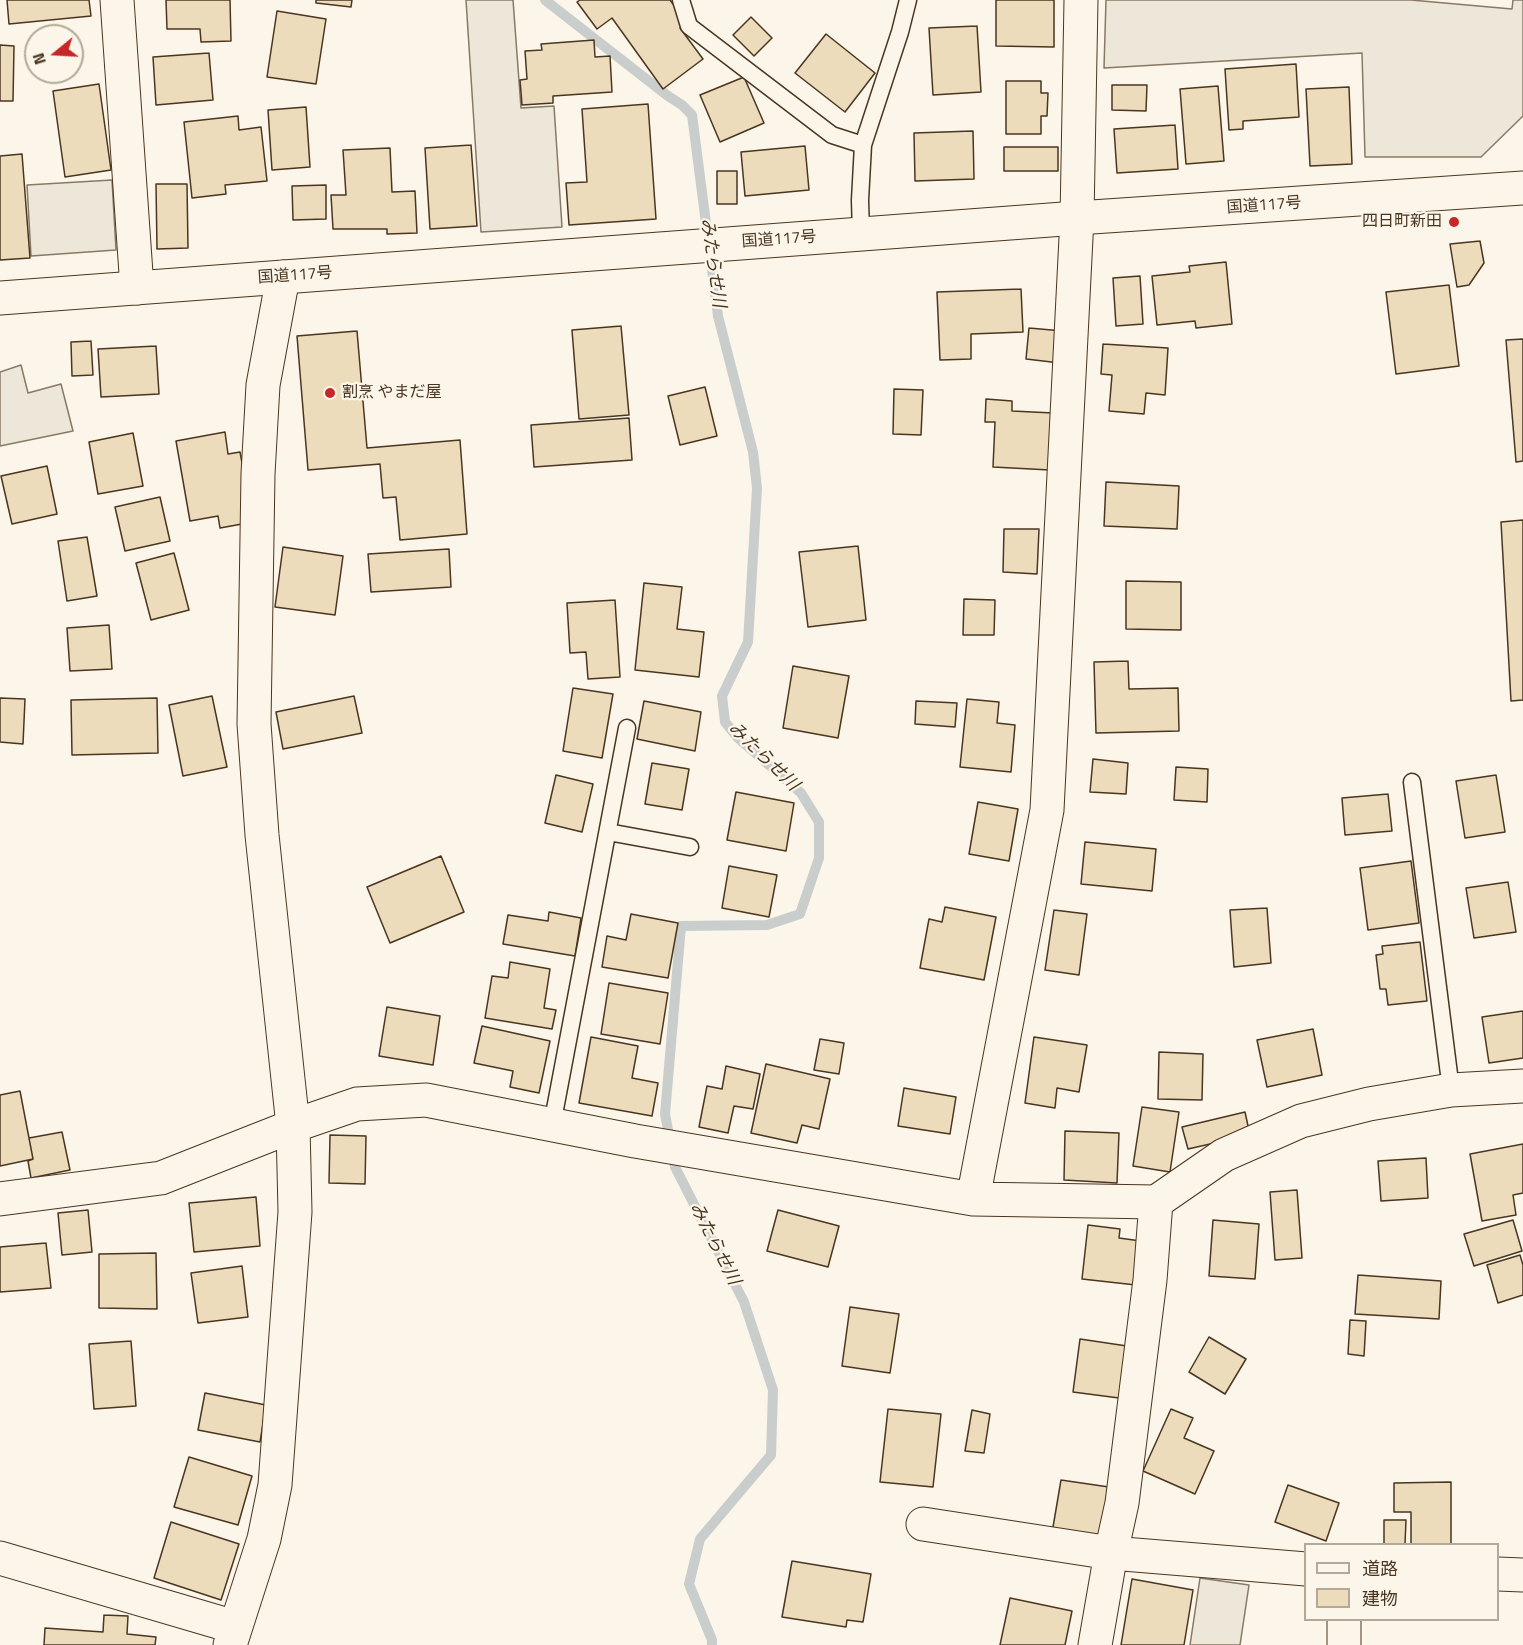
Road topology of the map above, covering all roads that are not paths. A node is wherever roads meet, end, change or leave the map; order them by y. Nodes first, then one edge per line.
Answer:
1 (117, 0) edge
2 (681, 0) edge
3 (908, 0) edge
4 (1081, 0) edge
5 (863, 145) junction
6 (1523, 188) edge
7 (1077, 218) junction
8 (861, 234) junction
9 (283, 277) junction
10 (137, 288) junction
11 (0, 298) edge
12 (627, 728) dead end
13 (1412, 782) dead end
14 (608, 832) junction
15 (690, 848) dead end
16 (1523, 1086) edge
17 (1451, 1090) junction
18 (552, 1125) junction
19 (293, 1126) junction
20 (973, 1199) junction
21 (0, 1200) edge
22 (1156, 1202) junction
23 (923, 1524) dead end
24 (1111, 1552) junction
25 (0, 1558) edge
26 (1304, 1569) edge
27 (1499, 1574) edge
28 (1523, 1575) edge
29 (1344, 1621) edge
30 (232, 1636) edge
31 (1095, 1645) edge
32 (1344, 1645) edge

1 - 10 main road
2 - 5 lane
3 - 5 lane
4 - 7 main road
5 - 8 lane
6 - 7 main road, 国道117号
7 - 8 main road, 国道117号
7 - 20 main road
8 - 9 main road, 国道117号
9 - 10 main road, 国道117号
9 - 19 main road
10 - 11 main road, 国道117号
12 - 14 lane
13 - 17 lane
14 - 15 lane
14 - 18 lane
16 - 17 main road
17 - 22 main road
18 - 19 main road
18 - 20 main road
19 - 21 main road
19 - 30 main road
20 - 22 main road
22 - 24 main road
23 - 24 main road
24 - 26 main road
24 - 31 main road
25 - 30 main road
27 - 28 main road
29 - 32 main road

